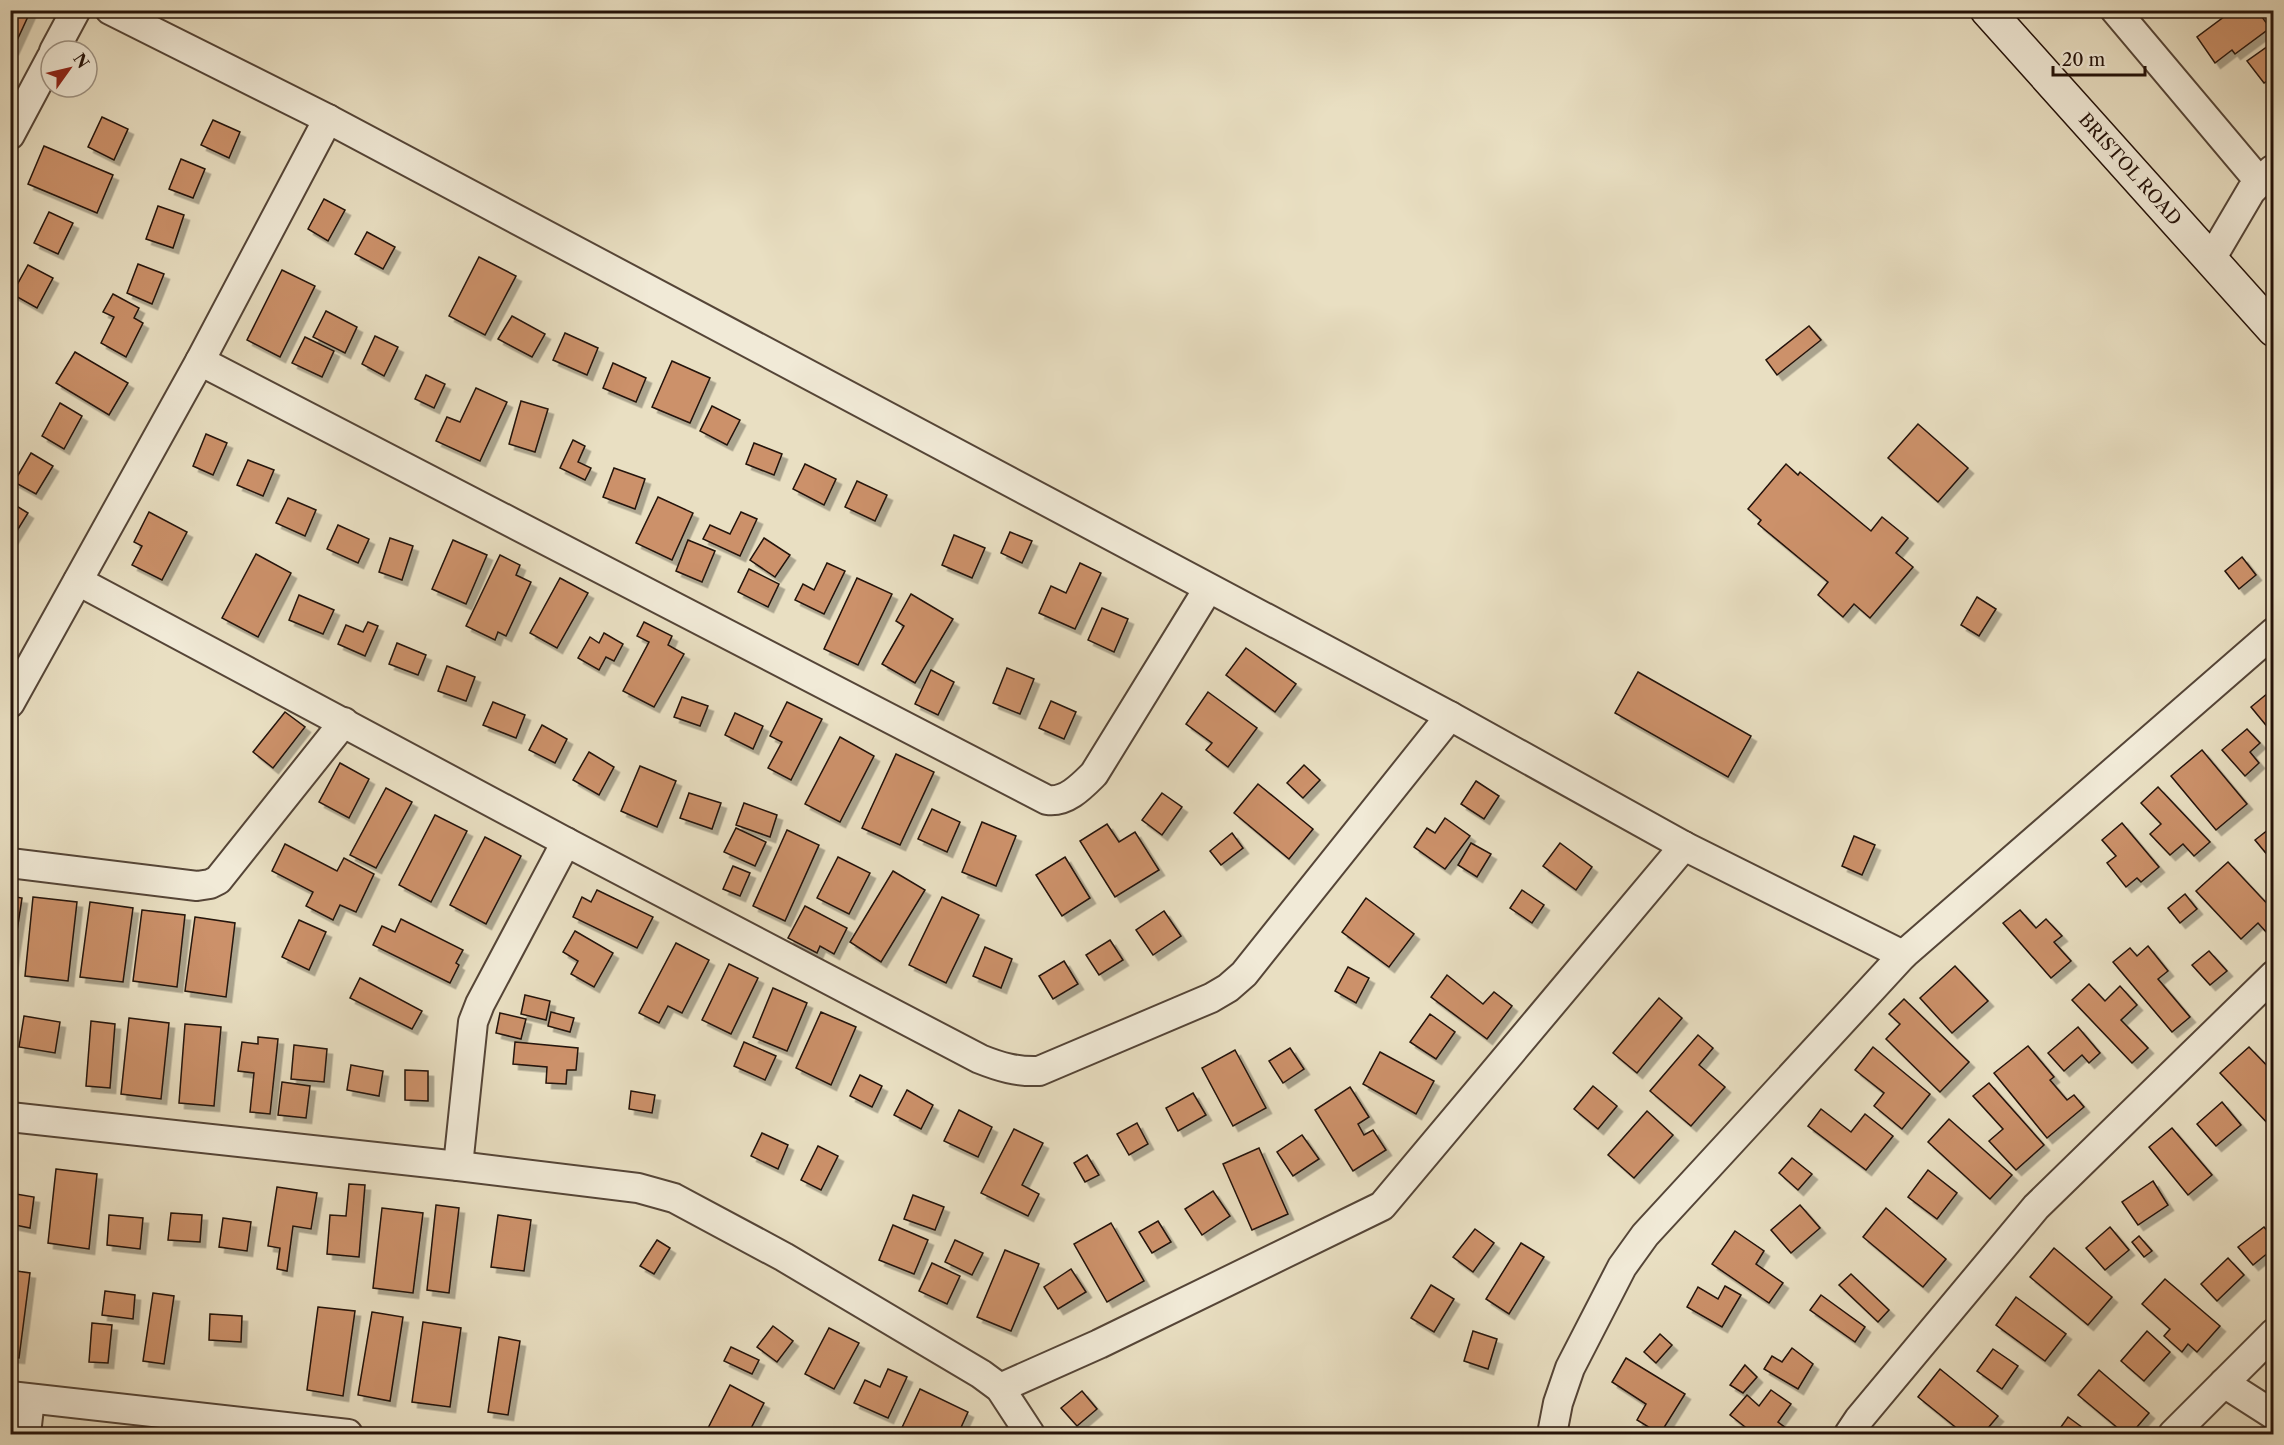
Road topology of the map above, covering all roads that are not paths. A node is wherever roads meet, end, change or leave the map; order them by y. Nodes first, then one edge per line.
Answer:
1 (76, 10) edge
2 (110, 10) edge
3 (1987, 10) edge
4 (2115, 10) edge
5 (60, 39) edge
6 (39, 81) edge
7 (328, 119) junction
8 (10, 135) edge
9 (2266, 175) edge
10 (2211, 259) junction
11 (2274, 330) edge
12 (200, 361) junction
13 (78, 581) junction
14 (1208, 589) junction
15 (2274, 632) edge
16 (10, 703) edge
17 (1450, 717) junction
18 (344, 722) junction
19 (566, 842) junction
20 (1684, 846) junction
21 (10, 863) edge
22 (1904, 955) junction
23 (2274, 975) edge
24 (10, 1117) edge
25 (458, 1166) junction
26 (2274, 1333) edge
27 (2224, 1383) junction
28 (1000, 1388) junction
29 (20, 1398) edge
30 (2274, 1415) edge
31 (26, 1434) edge
32 (348, 1434) edge
33 (1030, 1434) edge
34 (1552, 1434) edge
35 (1849, 1434) edge
36 (2173, 1434) edge

1 - 5 street
2 - 7 street
3 - 10 street, BRISTOL ROAD
4 - 9 street
6 - 8 street
7 - 12 street
7 - 14 street
9 - 10 street
10 - 11 street, BRISTOL ROAD
12 - 13 street
12 - 14 street
13 - 16 street
13 - 18 street
14 - 17 street
15 - 22 street
17 - 19 street
17 - 20 street
18 - 19 street
18 - 21 street
19 - 25 street
20 - 22 street
20 - 28 street
22 - 34 street
23 - 35 street
24 - 25 street
25 - 28 street
26 - 27 street
27 - 30 street
27 - 36 street
28 - 33 street
29 - 31 street
29 - 32 street

